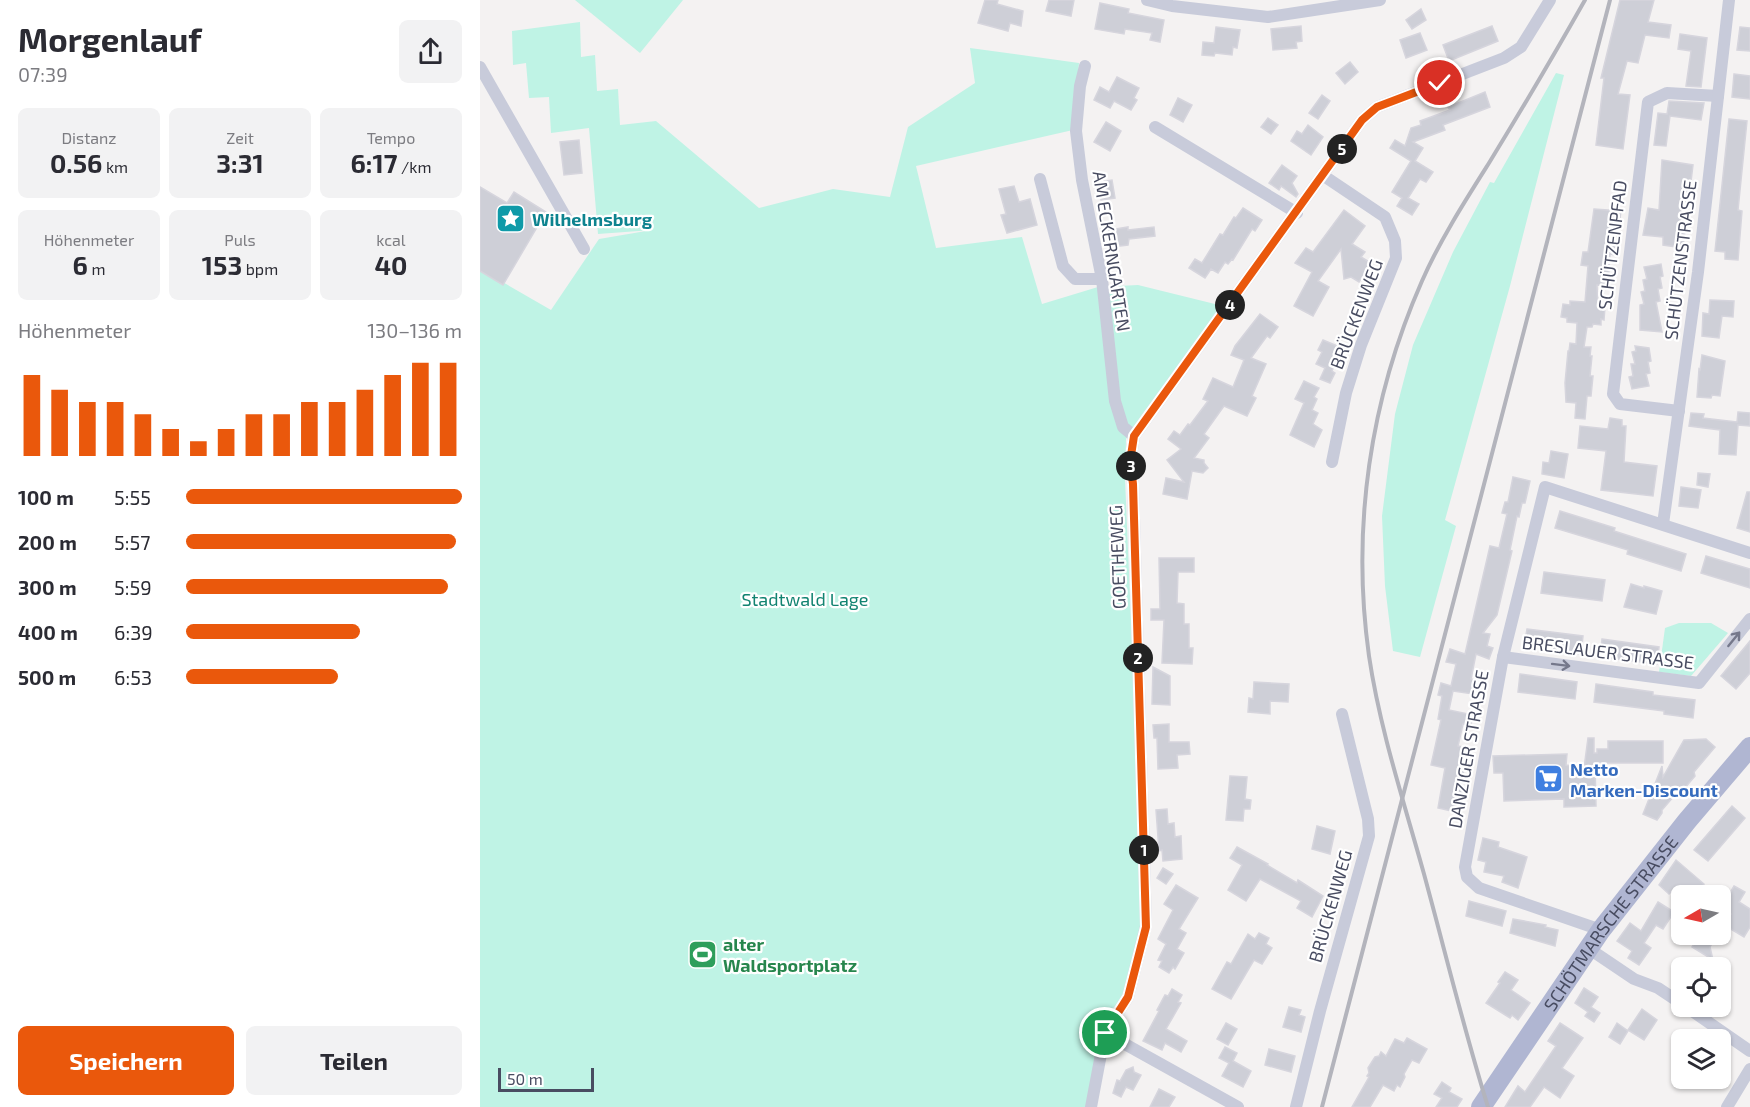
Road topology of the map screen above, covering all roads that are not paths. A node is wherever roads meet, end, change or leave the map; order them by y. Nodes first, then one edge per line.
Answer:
1 (1147, 0) edge
2 (1380, 0) edge
3 (1550, 0) edge
4 (1729, 0) edge
5 (1085, 66) dead end
6 (480, 67) edge
7 (1718, 96) junction
8 (1155, 127) dead end
9 (1324, 176) junction
10 (1040, 179) dead end
11 (1296, 213) junction
12 (584, 249) dead end
13 (1102, 279) junction
14 (1679, 411) junction
15 (1134, 436) junction
16 (1332, 462) dead end
17 (1663, 524) junction
18 (1750, 553) edge
19 (1750, 619) edge
20 (1503, 657) junction
21 (1342, 714) dead end
22 (1750, 747) edge
23 (1601, 930) junction
24 (1588, 948) junction
25 (1671, 997) edge
26 (1700, 1017) edge
27 (1105, 1033) junction
28 (1750, 1051) edge
29 (1750, 1069) edge
30 (1091, 1107) edge
31 (1238, 1107) edge
32 (1296, 1107) edge
33 (1481, 1107) edge
34 (1727, 1107) edge

1 - 2 street
3 - 9 street, GOETHEWEG
4 - 7 street, SCHÜTZENSTRASSE
5 - 13 street, AM ECKERNGARTEN
6 - 12 street
7 - 14 street, SCHÜTZENSTRASSE
7 - 14 street, SCHÜTZENPFAD
8 - 11 street
9 - 11 street, GOETHEWEG
9 - 16 street, BRÜCKENWEG
10 - 13 street
11 - 15 street, GOETHEWEG
13 - 15 street, AM ECKERNGARTEN
14 - 17 street, SCHÜTZENSTRASSE
15 - 27 street, GOETHEWEG
17 - 18 street
17 - 20 street, DANZIGER STRASSE
20 -> 19 street, BRESLAUER STRASSE
20 - 23 street, DANZIGER STRASSE
21 - 32 street, BRÜCKENWEG
22 - 23 main road, SCHÖTMARSCHE STRASSE
23 - 24 main road, SCHÖTMARSCHE STRASSE
24 - 25 street
24 - 33 main road, SCHÖTMARSCHE STRASSE
26 - 28 street
27 - 30 street, GOETHEWEG
27 - 31 street
29 - 34 street

